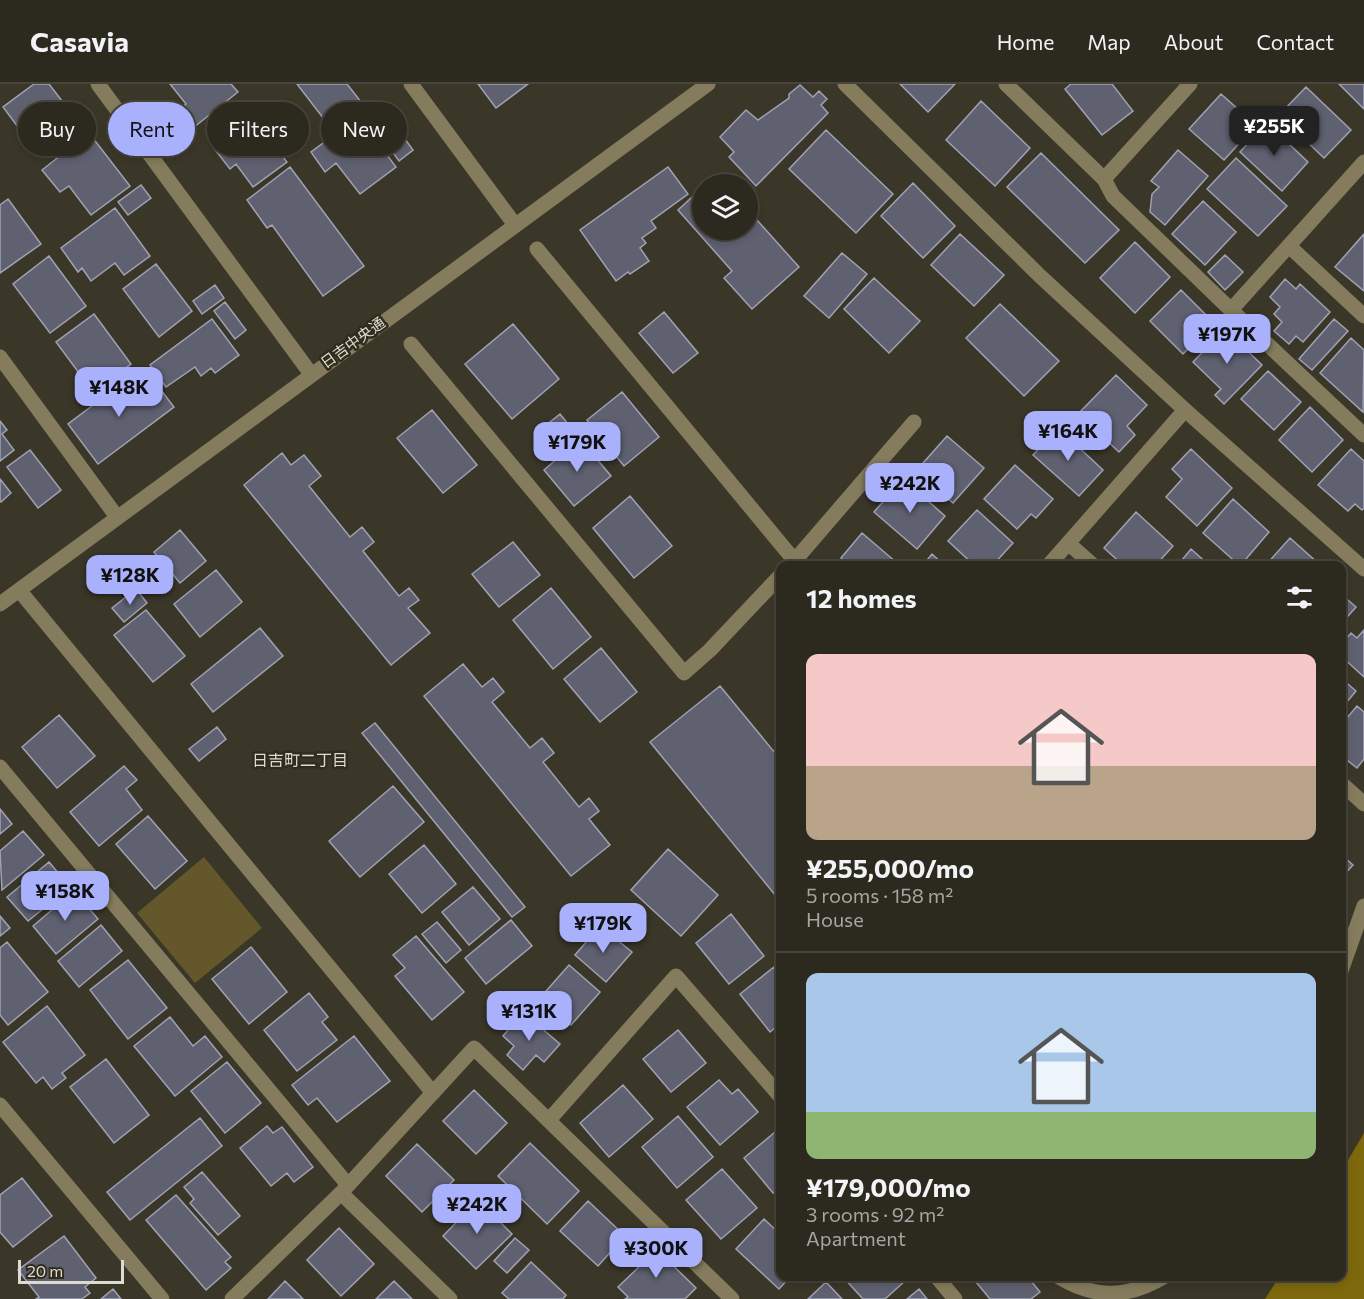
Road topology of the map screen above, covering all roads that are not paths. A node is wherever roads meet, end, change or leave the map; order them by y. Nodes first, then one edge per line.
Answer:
1 (98, 84) edge
2 (411, 84) edge
3 (708, 84) edge
4 (845, 84) edge
5 (1006, 84) edge
6 (1190, 84) edge
7 (1364, 162) edge
8 (1104, 179) junction
9 (515, 225) junction
10 (1288, 246) junction
11 (537, 249) dead end
12 (1231, 310) junction
13 (1364, 316) edge
14 (411, 344) dead end
15 (0, 357) edge
16 (311, 374) junction
17 (1185, 410) junction
18 (914, 422) dead end
19 (1364, 435) edge
20 (117, 517) junction
21 (1068, 543) junction
22 (793, 561) edge
23 (798, 561) edge
24 (1052, 561) edge
25 (1088, 561) edge
26 (1364, 569) edge
27 (776, 580) edge
28 (19, 590) junction
29 (0, 604) edge
30 (0, 767) edge
31 (1346, 788) edge
32 (1364, 804) edge
33 (1364, 906) edge
34 (1346, 957) edge
35 (776, 1091) edge
36 (433, 1093) junction
37 (0, 1105) edge
38 (549, 1120) junction
39 (344, 1189) junction
40 (940, 1281) edge
41 (1064, 1281) edge
42 (1158, 1281) edge
43 (162, 1299) edge
44 (232, 1299) edge
45 (450, 1299) edge
46 (732, 1299) edge
47 (955, 1299) edge

1 - 16 street
2 - 9 street
3 - 9 street, 日吉中央通
4 - 17 street
5 - 8 street
6 - 8 street
7 - 10 street
8 - 12 street
9 - 16 street, 日吉中央通
10 - 12 street
10 - 13 street
11 - 22 street
12 - 19 street
14 - 27 street
15 - 20 street
16 - 20 street, 日吉中央通
17 - 21 street
17 - 26 street
18 - 23 street
20 - 28 street, 日吉中央通
21 - 24 street
21 - 25 street
28 - 29 street, 日吉中央通
28 - 36 street
30 - 39 street
31 - 32 street
33 - 34 street
35 - 38 street
36 - 38 street
36 - 39 street
37 - 43 street
38 - 46 street
39 - 44 street
39 - 45 street
40 - 47 street
41 - 42 street

